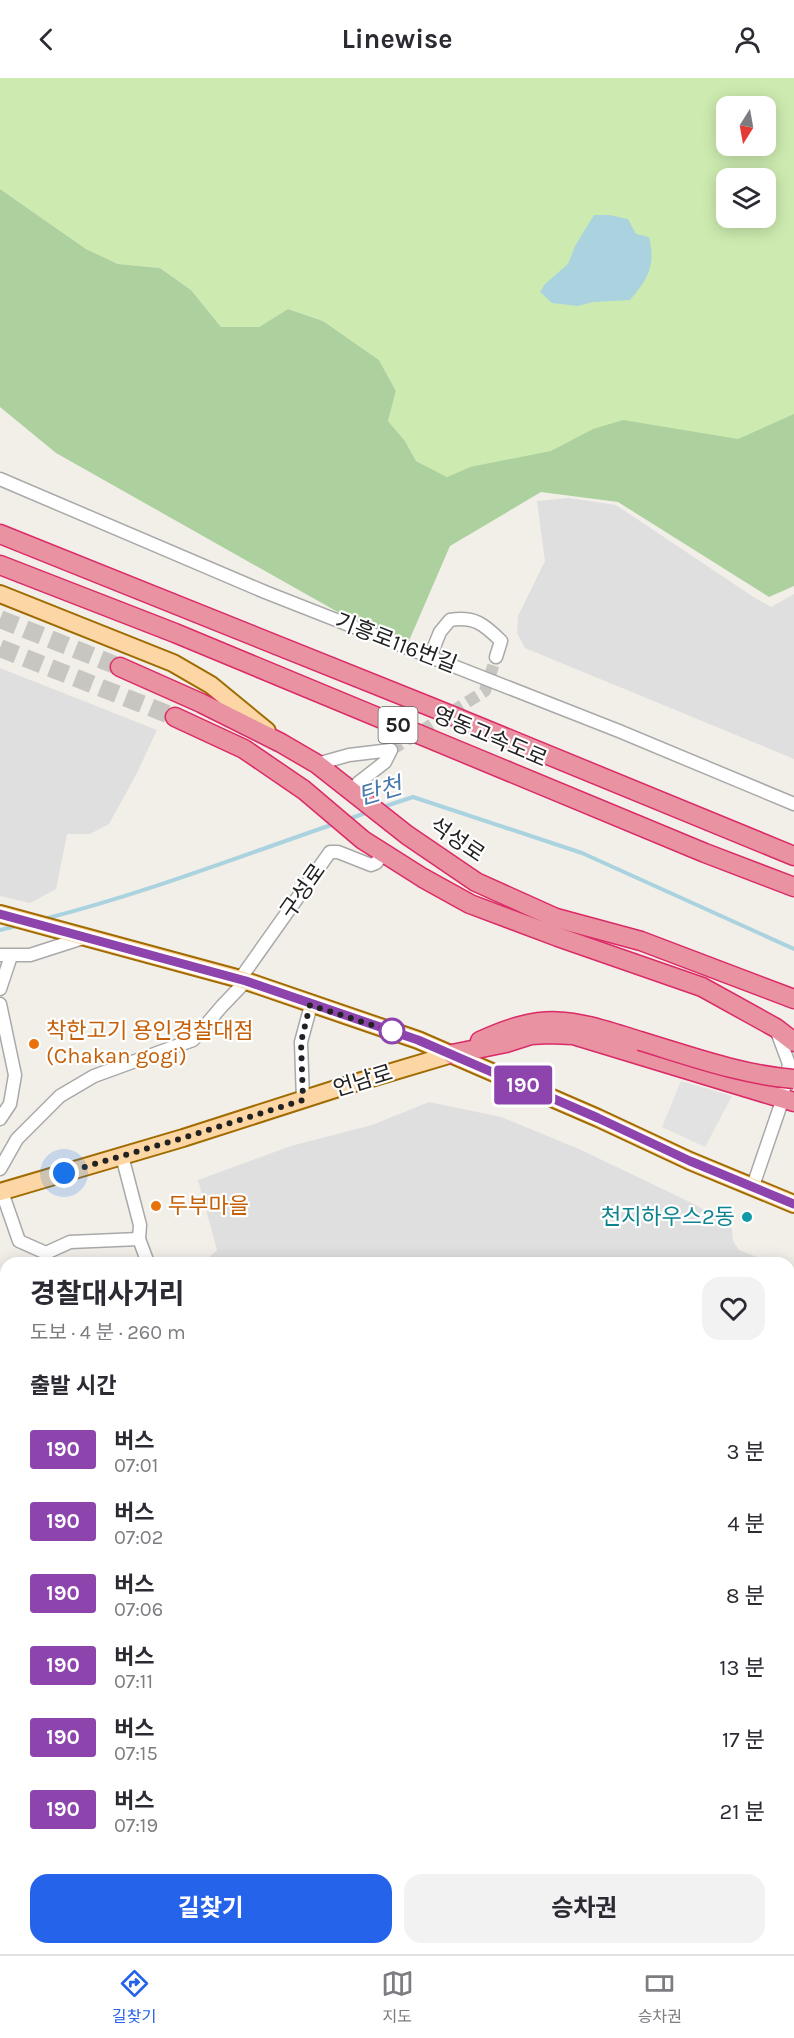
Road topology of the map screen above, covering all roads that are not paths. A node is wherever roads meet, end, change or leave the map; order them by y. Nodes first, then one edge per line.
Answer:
1 (0, 479) edge
2 (0, 534) edge
3 (0, 565) edge
4 (0, 594) edge
5 (430, 657) junction
6 (496, 657) tunnel mouth
7 (120, 667) tunnel mouth
8 (175, 717) tunnel mouth
9 (281, 743) junction
10 (323, 769) junction
11 (361, 793) dead end
12 (794, 804) edge
13 (384, 853) junction
14 (794, 856) edge
15 (794, 887) edge
16 (2, 915) edge
17 (87, 937) junction
18 (6, 956) edge
19 (243, 980) junction
20 (0, 989) edge
21 (794, 999) edge
22 (0, 1004) edge
23 (310, 1005) junction
24 (776, 1028) junction
25 (794, 1042) edge
26 (452, 1054) junction
27 (794, 1079) edge
28 (303, 1100) junction
29 (788, 1101) edge
30 (0, 1119) edge
31 (122, 1156) junction
32 (0, 1169) edge
33 (753, 1186) junction
34 (1, 1192) edge
35 (794, 1204) edge
36 (139, 1239) junction
37 (46, 1257) edge
38 (49, 1257) edge
39 (146, 1257) edge

1 - 5 street, 기흥로116번길
2 - 14 highway, 영동고속도로 / 50
3 - 15 highway, 영동고속도로 / 50
4 - 9 main road
5 - 6 street
5 - 12 street, 기흥로116번길
7 - 9 highway, 석성로
8 - 13 highway, 석성로
9 - 10 highway, 석성로
10 - 11 street
10 - 21 highway, 석성로
13 - 19 street, 구성로
13 - 24 highway, 석성로
16 - 17 main road
17 - 18 street
17 - 19 main road
18 - 20 street
19 - 23 main road
19 - 32 street
22 - 30 street
23 - 26 main road
23 - 28 street
24 - 25 highway, 석성로
24 - 29 street
26 - 27 highway, bridge
26 - 28 main road, 언남로
26 - 29 highway
26 - 33 main road
28 - 31 main road, 언남로
29 - 33 street
31 - 34 main road, 언남로
31 - 36 street
33 - 35 main road
34 - 37 street
36 - 38 street
36 - 39 street

